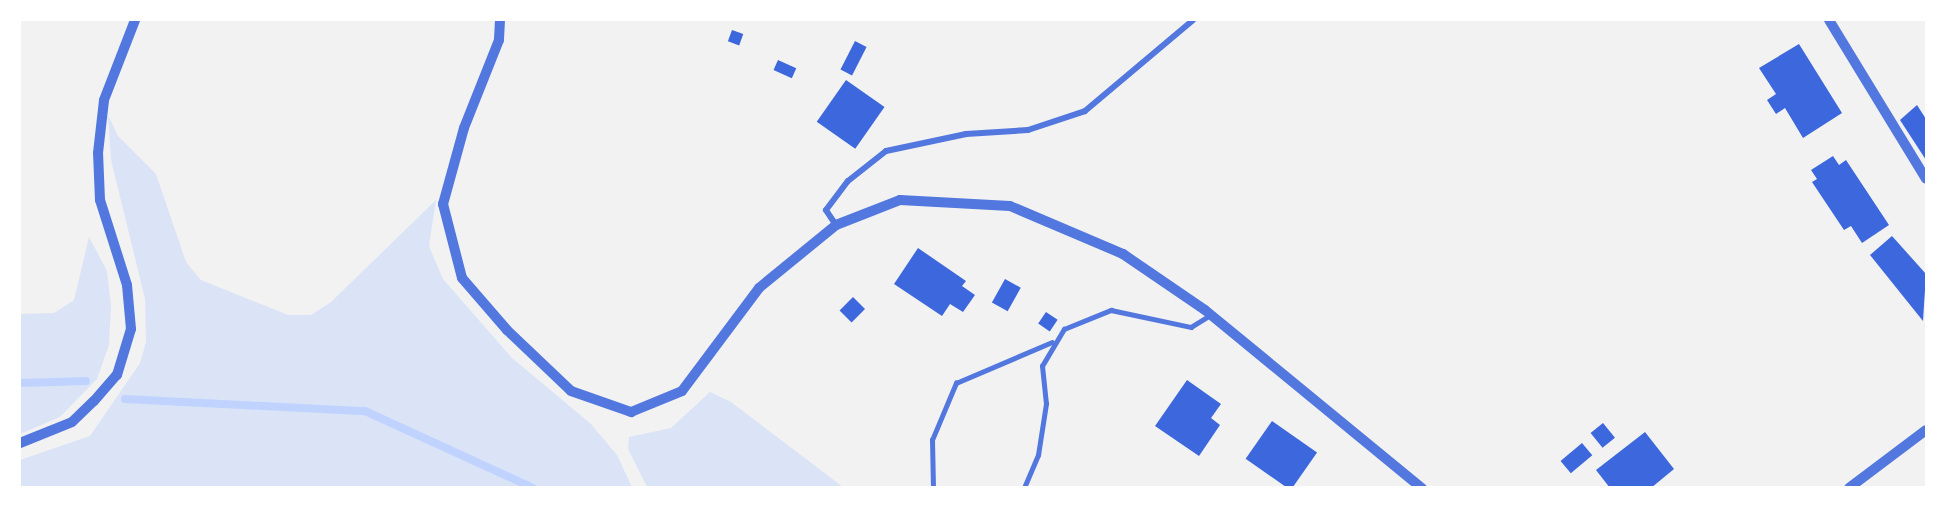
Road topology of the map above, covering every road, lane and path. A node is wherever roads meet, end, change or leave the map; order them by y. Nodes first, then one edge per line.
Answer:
1 (135, 20) edge
2 (500, 20) edge
3 (1192, 20) edge
4 (1829, 20) edge
5 (1926, 179) edge
6 (836, 225) junction
7 (1210, 315) junction
8 (1052, 342) junction
9 (1926, 430) edge
10 (20, 443) edge
11 (933, 488) edge
12 (1024, 488) edge
13 (1422, 488) edge
14 (1849, 488) edge

1 - 10 street
2 - 6 street
3 - 6 street
4 - 5 street
6 - 7 street
7 - 8 lane
7 - 13 street
8 - 11 lane
8 - 12 lane
9 - 14 street

